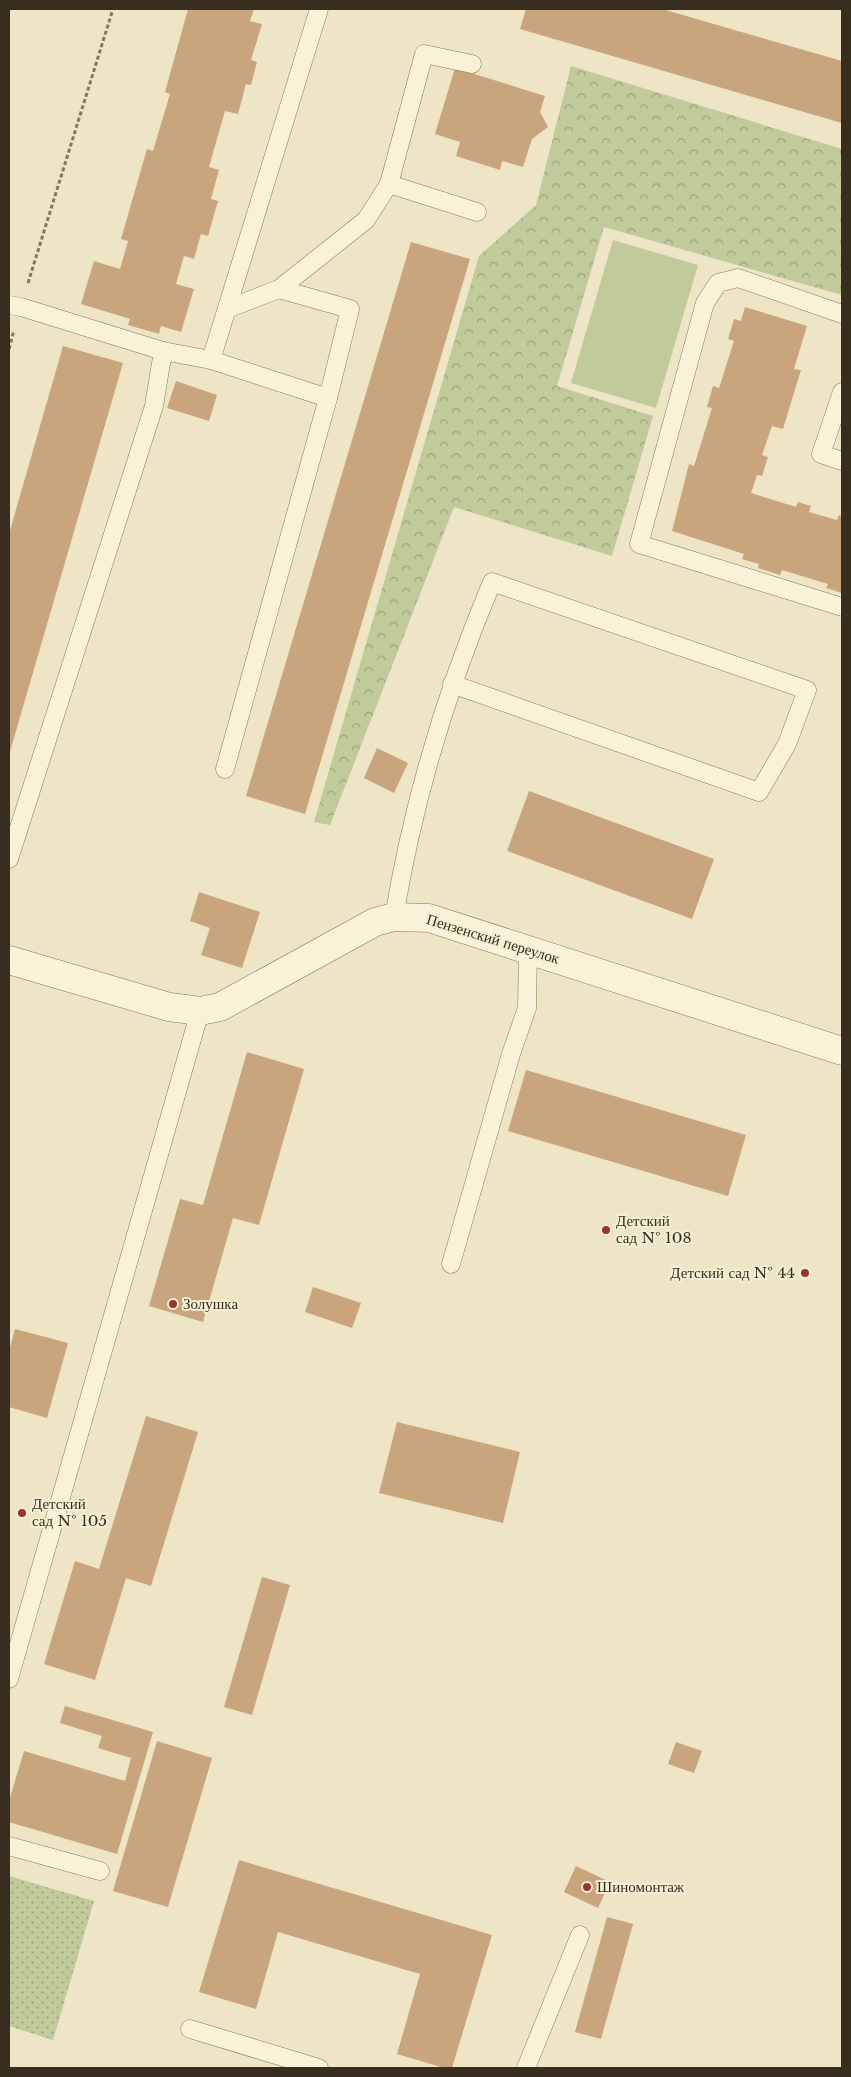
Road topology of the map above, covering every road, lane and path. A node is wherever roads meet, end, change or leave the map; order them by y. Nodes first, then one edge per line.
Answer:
1 (113, 9) edge
2 (319, 9) edge
3 (472, 64) dead end
4 (389, 184) junction
5 (477, 212) dead end
6 (280, 289) junction
7 (15, 306) edge
8 (227, 309) junction
9 (842, 314) edge
10 (9, 349) edge
11 (163, 351) junction
12 (211, 360) junction
13 (842, 392) edge
14 (328, 398) junction
15 (842, 461) edge
16 (842, 607) edge
17 (452, 684) junction
18 (225, 769) dead end
19 (9, 859) edge
20 (394, 917) junction
21 (528, 949) junction
22 (9, 960) edge
23 (200, 1011) junction
24 (842, 1051) edge
25 (451, 1264) dead end
26 (9, 1679) edge
27 (9, 1846) edge
28 (100, 1871) dead end
29 (580, 1935) dead end
30 (190, 2029) dead end
31 (319, 2068) edge
32 (526, 2068) edge

1 - 7 path
2 - 8 lane
3 - 4 lane
4 - 5 lane
4 - 6 lane
6 - 8 lane
6 - 14 lane
7 - 10 path
7 - 11 lane
8 - 12 lane
9 - 16 lane
11 - 12 lane
11 - 19 lane
12 - 14 lane
13 - 15 lane
14 - 18 lane
17 - 17 lane
17 - 20 lane
20 - 21 street, Пензенский переулок
20 - 23 street, Пензенский переулок
21 - 24 street, Пензенский переулок
21 - 25 lane
22 - 23 street, Пензенский переулок
23 - 26 lane
27 - 28 lane
29 - 32 lane
30 - 31 lane

